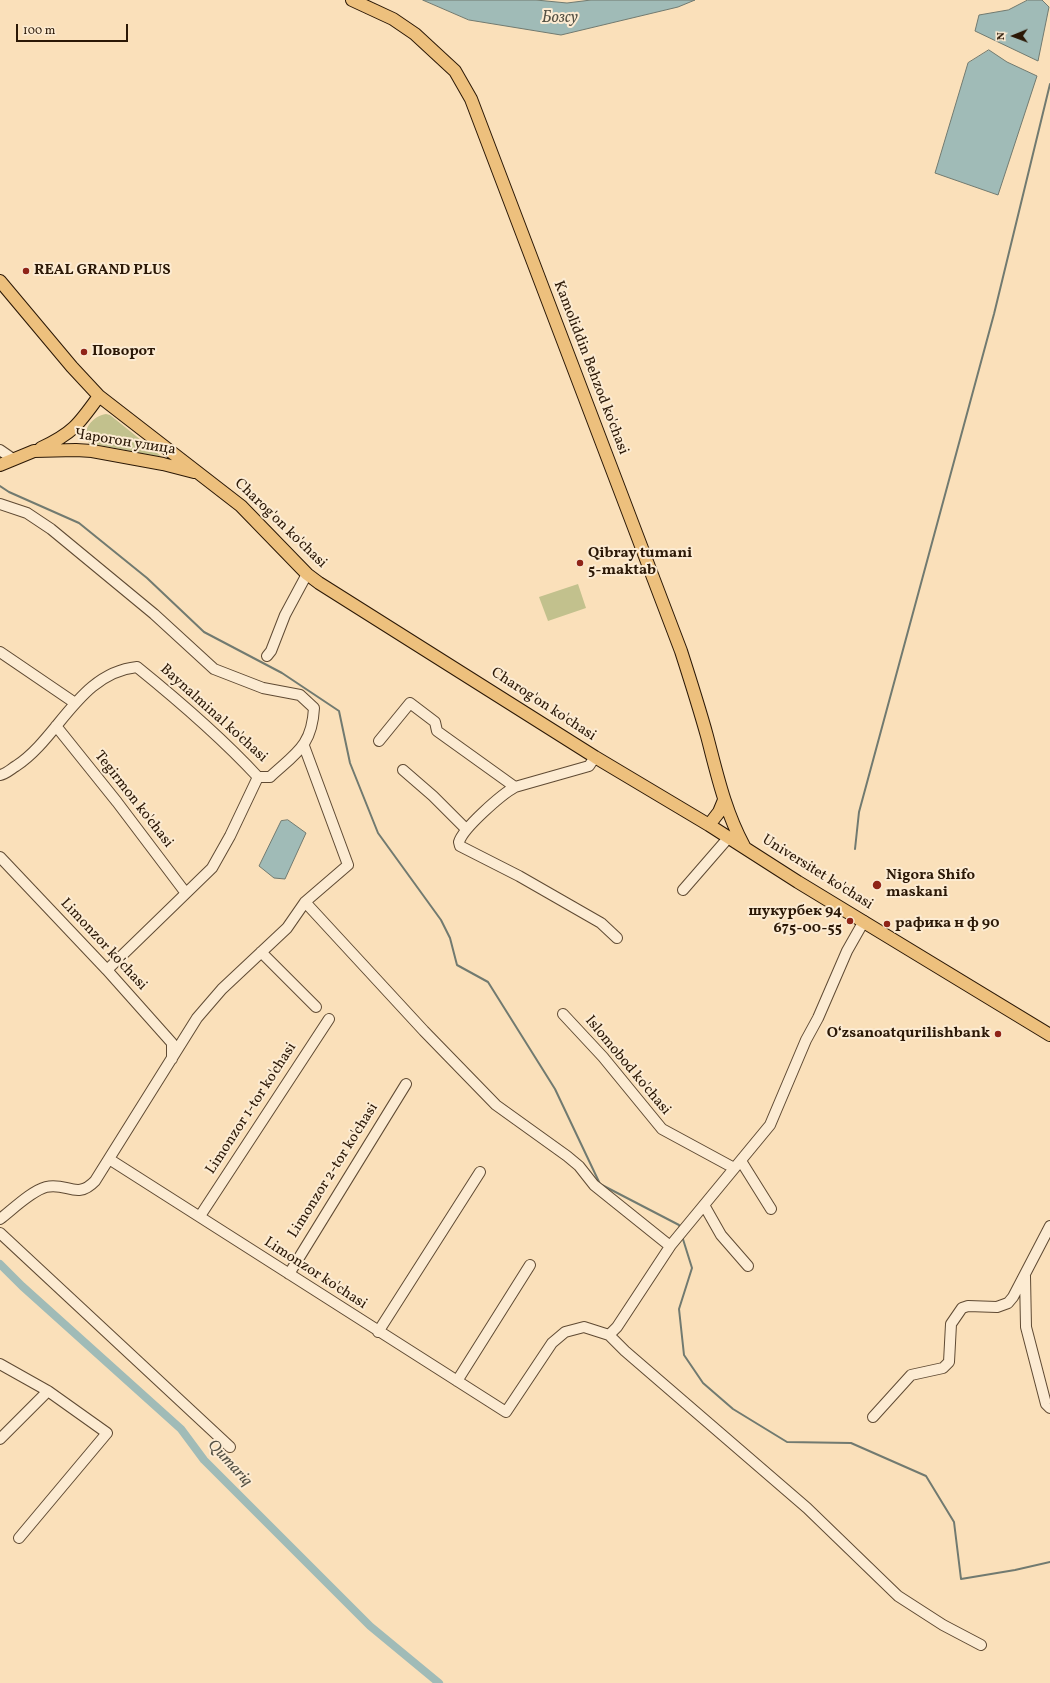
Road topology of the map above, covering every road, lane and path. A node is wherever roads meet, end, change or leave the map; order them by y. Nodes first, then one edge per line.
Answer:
1 (352, 0) edge
2 (0, 281) edge
3 (99, 396) junction
4 (0, 450) edge
5 (34, 451) junction
6 (13, 459) junction
7 (0, 465) edge
8 (199, 473) junction
9 (0, 504) edge
10 (307, 574) junction
11 (0, 652) edge
12 (267, 656) dead end
13 (75, 703) junction
14 (56, 726) junction
15 (379, 741) dead end
16 (304, 746) junction
17 (595, 757) junction
18 (403, 770) dead end
19 (0, 775) edge
20 (258, 777) junction
21 (515, 787) junction
22 (724, 800) junction
23 (710, 825) junction
24 (466, 829) junction
25 (729, 837) junction
26 (744, 846) junction
27 (0, 857) edge
28 (683, 890) dead end
29 (185, 892) junction
30 (305, 902) junction
31 (864, 921) junction
32 (617, 938) dead end
33 (261, 952) junction
34 (108, 970) junction
35 (316, 1007) dead end
36 (563, 1014) dead end
37 (329, 1019) dead end
38 (1050, 1035) edge
39 (172, 1059) junction
40 (406, 1084) dead end
41 (109, 1159) junction
42 (738, 1165) junction
43 (480, 1172) dead end
44 (704, 1205) junction
45 (772, 1209) dead end
46 (200, 1216) junction
47 (0, 1219) edge
48 (1050, 1226) edge
49 (0, 1233) edge
50 (671, 1245) junction
51 (530, 1265) dead end
52 (748, 1266) dead end
53 (288, 1274) junction
54 (1025, 1274) junction
55 (378, 1332) junction
56 (609, 1335) junction
57 (0, 1364) edge
58 (457, 1381) junction
59 (48, 1391) junction
60 (1050, 1408) edge
61 (873, 1417) dead end
62 (0, 1439) edge
63 (230, 1447) dead end
64 (19, 1538) dead end
65 (981, 1645) dead end

1 - 22 main road, Kamoliddin Behzod ko'chasi
2 - 3 main road, Charog'on ko'chasi
3 - 5 main road
3 - 8 main road, Charog'on ko'chasi
4 - 6 street
5 - 6 main road, Чарогон улица
5 - 8 main road, Чарогон улица
6 - 7 main road, Чарогон улица
8 - 10 main road, Charog'on ko'chasi
9 - 16 street, Baynalminal ko'chasi
10 - 12 street
10 - 17 main road, Charog'on ko'chasi
11 - 13 street
13 - 14 street, Baynalminal ko'chasi
13 - 20 street, Baynalminal ko'chasi
14 - 19 street, Baynalminal ko'chasi
14 - 29 street, Tegirmon ko'chasi
15 - 21 street
16 - 20 street, Baynalminal ko'chasi
16 - 30 street
17 - 21 street, Charog'on ko'chasi
17 - 23 main road, Charog'on ko'chasi
18 - 24 street
20 - 29 street
21 - 24 street, Charog'on ko'chasi
22 - 23 main road
22 - 26 main road, Kamoliddin Behzod ko'chasi
23 - 25 main road, Universitet ko'chasi
24 - 32 street
25 - 26 main road, Universitet ko'chasi
25 - 28 street
26 - 31 main road, Universitet ko'chasi
27 - 34 street, Limonzor ko'chasi
29 - 34 street
30 - 33 street
30 - 50 street
31 - 38 main road, Universitet ko'chasi
31 - 42 street
33 - 35 street
33 - 39 street
34 - 39 street, Limonzor ko'chasi
36 - 42 street, Islomobod ko'chasi
37 - 46 street, Limonzor 1-tor ko'chasi
39 - 41 street
40 - 53 street, Limonzor 2-tor ko'chasi
41 - 46 street, Limonzor ko'chasi
41 - 47 street
42 - 44 street
42 - 45 street
43 - 55 street
44 - 50 street
44 - 52 street
46 - 53 street, Limonzor ko'chasi
48 - 54 street
49 - 63 street
50 - 56 street
51 - 58 street
53 - 55 street, Limonzor ko'chasi
54 - 60 street
54 - 61 street
55 - 58 street, Limonzor ko'chasi
56 - 58 street, Limonzor ko'chasi
56 - 65 street
57 - 59 street
59 - 62 street
59 - 64 street

